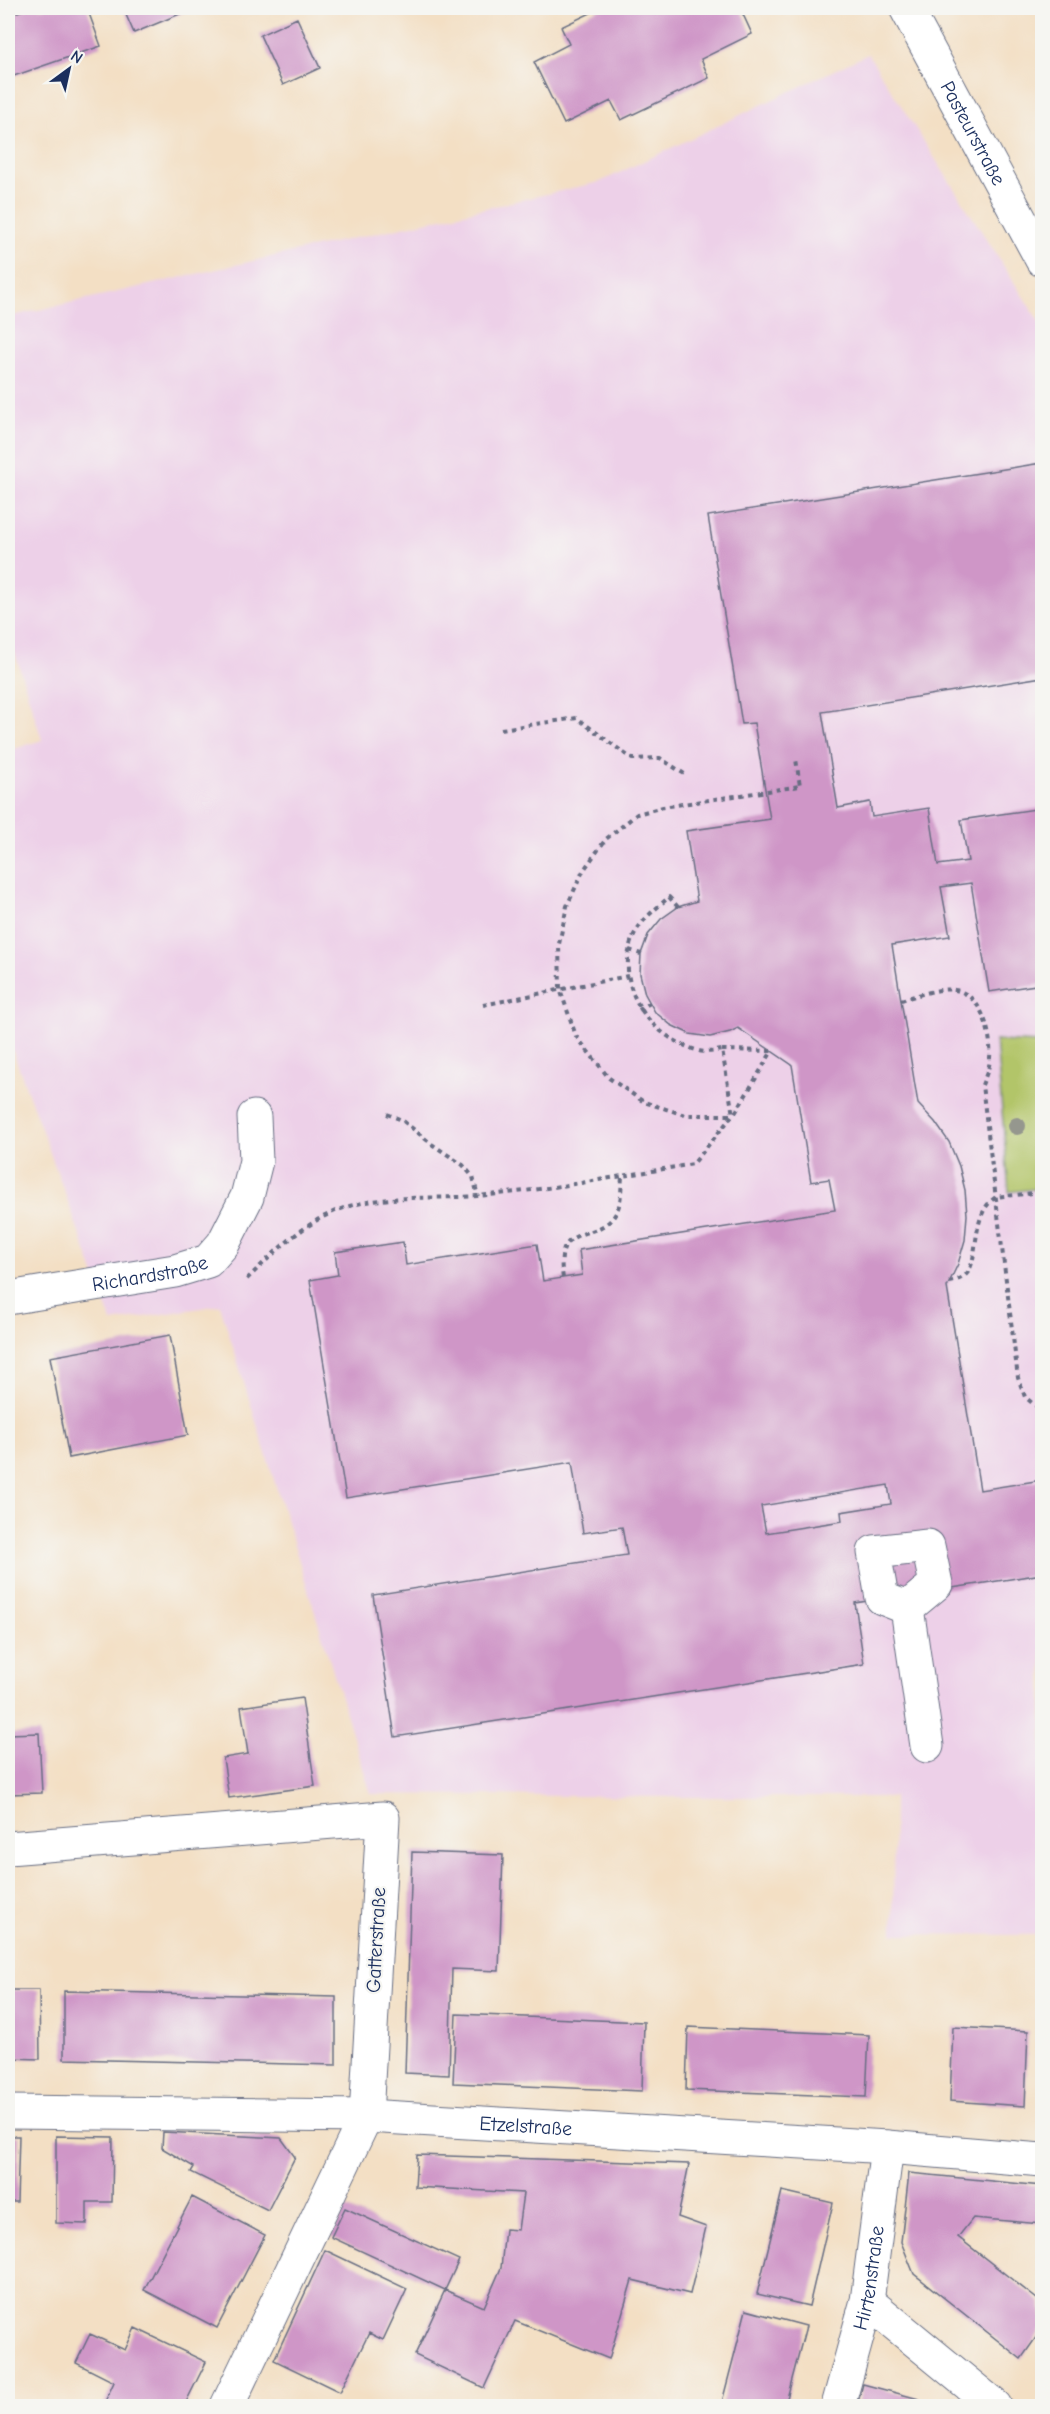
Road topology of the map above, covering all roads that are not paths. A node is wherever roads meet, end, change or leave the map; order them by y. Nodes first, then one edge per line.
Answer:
1 (906, 8) edge
2 (1042, 260) edge
3 (254, 1117) dead end
4 (8, 1298) edge
5 (907, 1608) dead end
6 (927, 1746) dead end
7 (8, 1848) edge
8 (8, 2112) edge
9 (366, 2116) junction
10 (887, 2147) junction
11 (1042, 2160) edge
12 (867, 2301) junction
13 (227, 2406) edge
14 (838, 2406) edge
15 (996, 2406) edge

1 - 2 street, Pasteurstraße
3 - 4 street, Richardstraße
5 - 6 street
7 - 9 street, Gatterstraße
8 - 9 street, Etzelstraße
9 - 10 street, Etzelstraße
9 - 13 street, Gatterstraße
10 - 11 street, Etzelstraße
10 - 12 street, Hirtenstraße
12 - 14 street, Hirtenstraße
12 - 15 street

